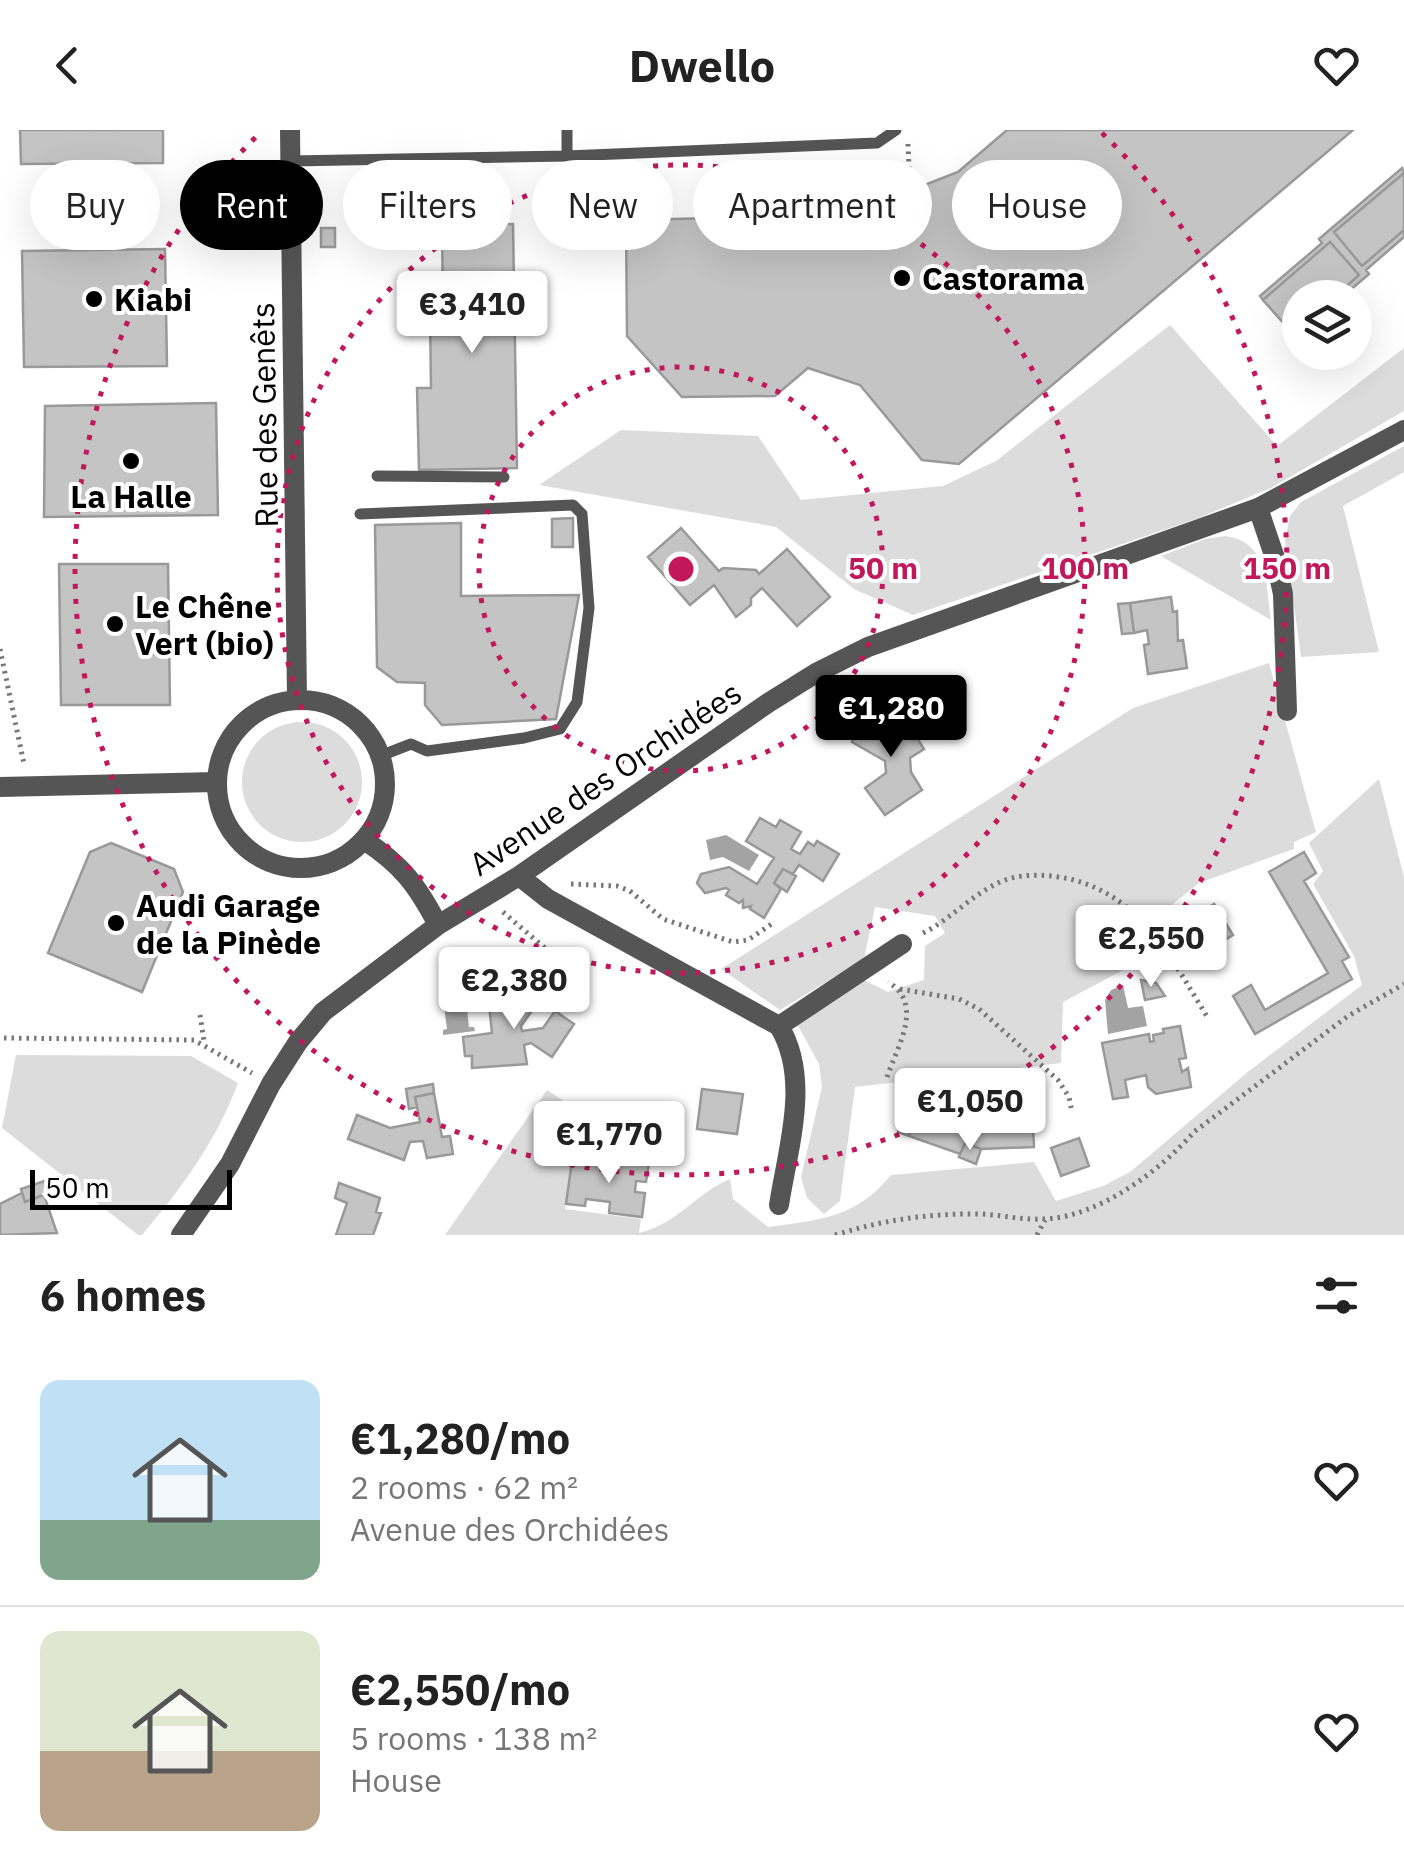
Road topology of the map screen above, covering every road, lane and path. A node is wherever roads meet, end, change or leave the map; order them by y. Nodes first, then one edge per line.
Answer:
1 (290, 130) edge
2 (567, 130) edge
3 (896, 130) edge
4 (908, 130) edge
5 (567, 156) junction
6 (291, 160) edge
7 (323, 160) edge
8 (909, 160) edge
9 (292, 250) edge
10 (1404, 430) edge
11 (377, 476) dead end
12 (504, 477) dead end
13 (1258, 508) junction
14 (360, 514) dead end
15 (0, 650) edge
16 (297, 700) junction
17 (1287, 711) dead end
18 (380, 756) junction
19 (216, 782) junction
20 (28, 786) junction
21 (0, 787) edge
22 (364, 840) junction
23 (519, 876) junction
24 (487, 896) junction
25 (548, 899) junction
26 (773, 923) dead end
27 (438, 925) junction
28 (902, 944) joint
29 (858, 974) junction
30 (1404, 984) edge
31 (900, 989) junction
32 (571, 1004) dead end
33 (200, 1015) dead end
34 (1208, 1018) dead end
35 (779, 1026) junction
36 (4, 1038) dead end
37 (205, 1044) junction
38 (887, 1077) dead end
39 (271, 1084) junction
40 (1072, 1112) dead end
41 (780, 1205) dead end
42 (1045, 1220) junction
43 (181, 1235) edge
44 (835, 1235) edge
45 (1037, 1235) edge

1 - 6 street, Rue des Genêts
2 - 5 lane
3 - 5 lane
4 - 8 path
5 - 7 lane
9 - 16 street, Rue des Genêts
10 - 13 street, Avenue des Orchidées
11 - 12 lane
13 - 17 street
13 - 23 street, Avenue des Orchidées
14 - 18 lane
15 - 20 path
16 - 18 street
16 - 19 street
18 - 22 street
19 - 20 street
19 - 22 street
20 - 21 street
22 - 27 street
23 - 24 street, Avenue des Orchidées
23 - 25 street
24 - 27 street, Avenue des Orchidées
24 - 32 path
25 - 26 path
25 - 35 street
27 - 39 street, Avenue des Orchidées
28 - 29 street
28 - 34 path
29 - 31 path
29 - 35 street
30 - 42 path
31 - 38 path
31 - 40 path
33 - 37 path
35 - 41 street
36 - 37 path
37 - 39 path
39 - 43 street, Avenue des Orchidées
42 - 44 path
42 - 45 path

